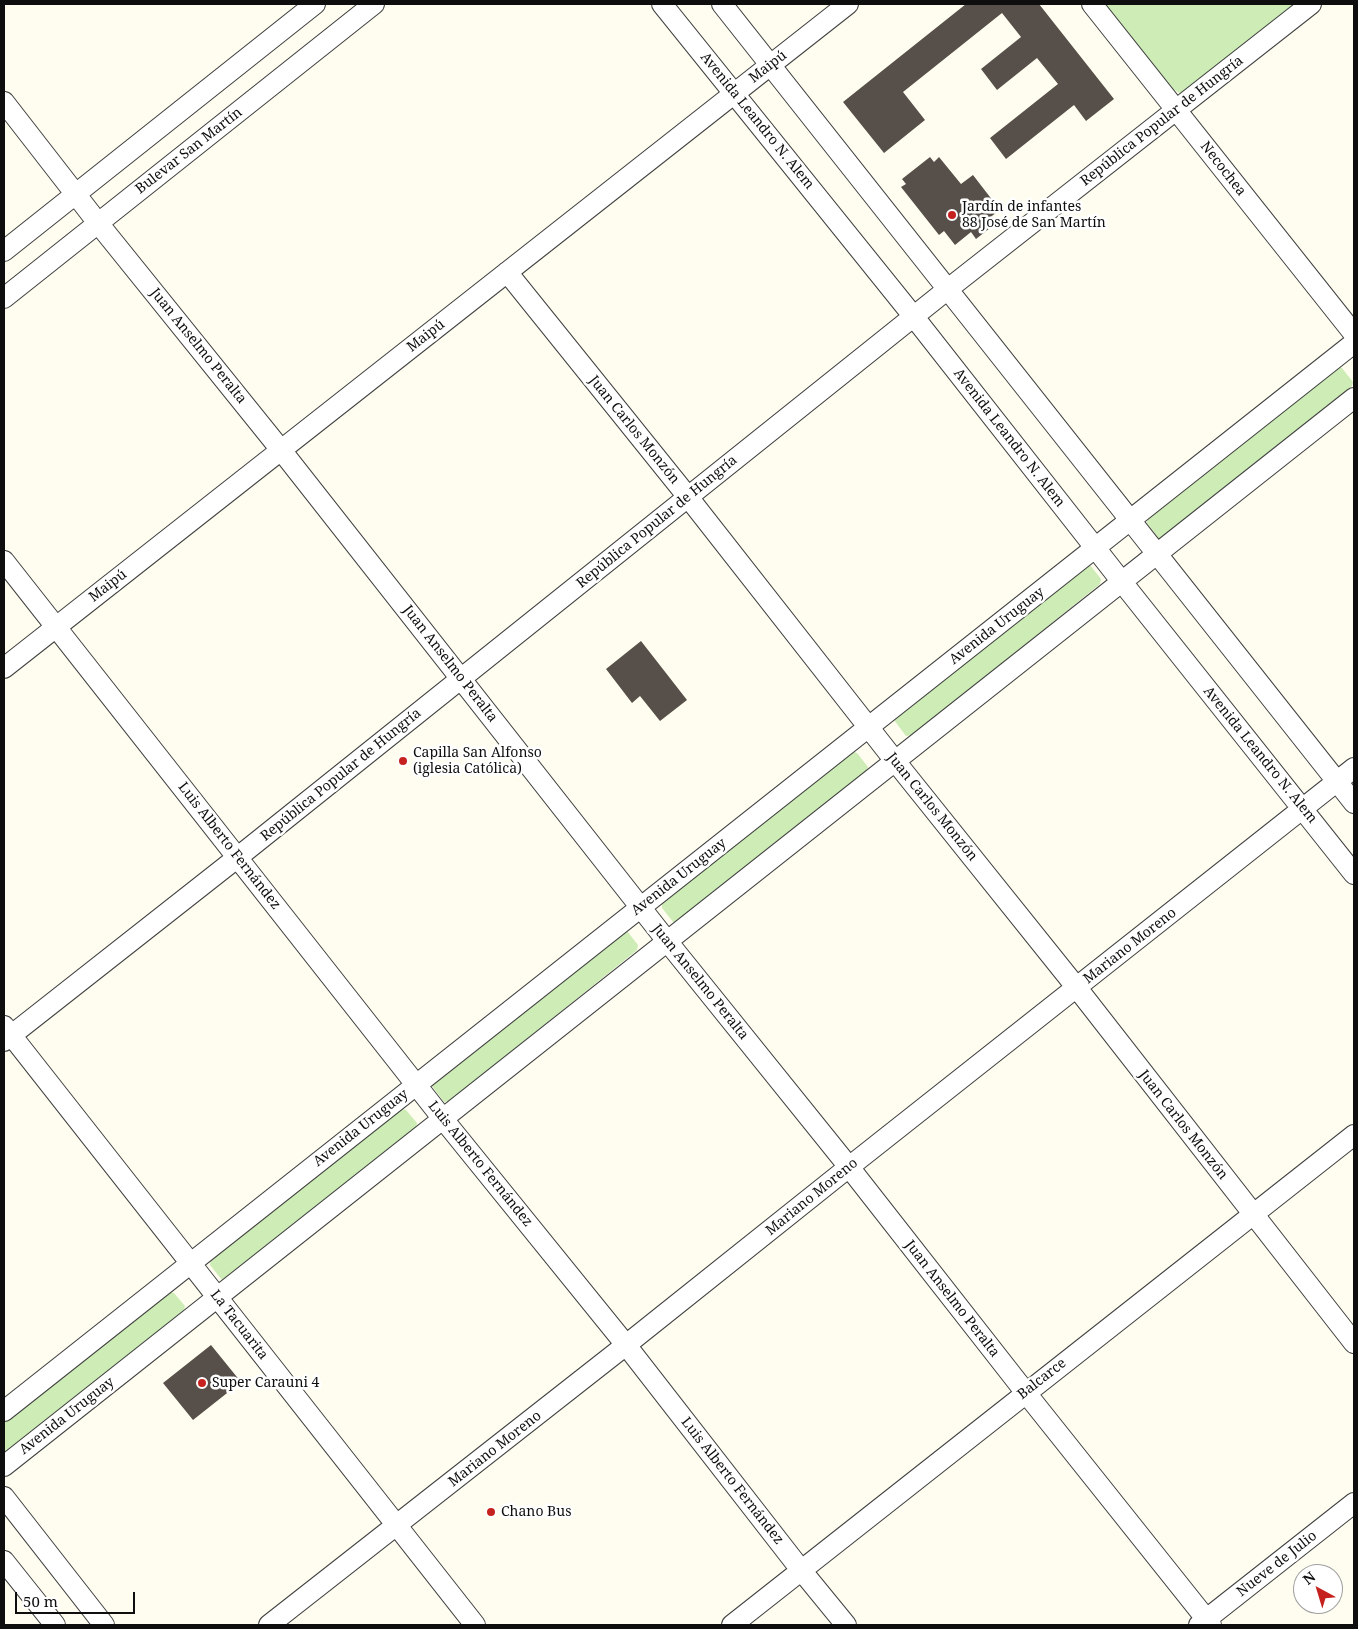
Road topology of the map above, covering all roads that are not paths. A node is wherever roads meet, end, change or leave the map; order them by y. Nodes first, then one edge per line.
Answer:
1 (374, 4) edge
2 (662, 4) edge
3 (722, 4) edge
4 (848, 4) edge
5 (1092, 4) edge
6 (1311, 4) edge
7 (307, 6) edge
8 (770, 65) junction
9 (734, 93) junction
10 (4, 102) edge
11 (1177, 110) junction
12 (76, 193) junction
13 (98, 223) junction
14 (4, 251) edge
15 (507, 272) junction
16 (948, 290) junction
17 (4, 298) edge
18 (914, 317) junction
19 (1354, 334) edge
20 (1354, 343) edge
21 (1354, 398) edge
22 (281, 450) junction
23 (688, 497) junction
24 (1130, 520) junction
25 (1095, 548) junction
26 (1157, 553) junction
27 (4, 561) edge
28 (1122, 582) junction
29 (56, 627) junction
30 (4, 668) edge
31 (461, 678) junction
32 (868, 727) junction
33 (895, 761) junction
34 (1354, 768) edge
35 (1337, 782) junction
36 (1354, 803) edge
37 (1303, 809) junction
38 (238, 857) junction
39 (1354, 874) edge
40 (641, 907) junction
41 (667, 941) junction
42 (1077, 988) junction
43 (6, 1034) edge
44 (416, 1085) junction
45 (443, 1119) junction
46 (1354, 1135) edge
47 (849, 1167) junction
48 (1252, 1214) junction
49 (191, 1263) junction
50 (217, 1297) junction
51 (1354, 1343) edge
52 (626, 1345) junction
53 (1026, 1393) junction
54 (4, 1411) edge
55 (4, 1466) edge
56 (4, 1497) edge
57 (1354, 1503) edge
58 (396, 1526) junction
59 (4, 1561) edge
60 (801, 1570) junction
61 (1206, 1623) edge
62 (55, 1625) edge
63 (104, 1625) edge
64 (269, 1625) edge
65 (475, 1625) edge
66 (732, 1625) edge
67 (846, 1625) edge

1 - 13 street, Bulevar San Martín
2 - 9 street, Avenida Leandro N. Alem
3 - 8 street
4 - 8 street, Maipú
5 - 11 street, Necochea
6 - 11 street, República Popular de Hungría
7 - 12 street
8 - 9 street, Maipú
8 - 16 street
9 - 15 street, Maipú
9 - 18 street, Avenida Leandro N. Alem
10 - 12 street, Juan Anselmo Peralta
11 - 16 street, República Popular de Hungría
11 - 19 street, Necochea
12 - 13 street, Juan Anselmo Peralta
12 - 14 street
13 - 17 street, Bulevar San Martín
13 - 22 street, Juan Anselmo Peralta
15 - 22 street, Maipú
15 - 23 street, Juan Carlos Monzón
16 - 18 street, República Popular de Hungría
16 - 24 street
18 - 23 street, República Popular de Hungría
18 - 25 street, Avenida Leandro N. Alem
20 - 24 street, Avenida Uruguay
21 - 26 street, Avenida Uruguay
22 - 29 street, Maipú
22 - 31 street, Juan Anselmo Peralta
23 - 31 street, República Popular de Hungría
23 - 32 street, Juan Carlos Monzón
24 - 25 street, Avenida Uruguay
24 - 26 street
25 - 28 street, Avenida Leandro N. Alem
25 - 32 street, Avenida Uruguay
26 - 28 street, Avenida Uruguay
26 - 35 street
27 - 29 street, Luis Alberto Fernández
28 - 33 street, Avenida Uruguay
28 - 37 street, Avenida Leandro N. Alem
29 - 30 street, Maipú
29 - 38 street, Luis Alberto Fernández
31 - 38 street, República Popular de Hungría
31 - 40 street, Juan Anselmo Peralta
32 - 33 street, Juan Carlos Monzón
32 - 40 street, Avenida Uruguay
33 - 41 street, Avenida Uruguay
33 - 42 street, Juan Carlos Monzón
34 - 35 street, Mariano Moreno
35 - 36 street
35 - 37 street, Mariano Moreno
37 - 39 street, Avenida Leandro N. Alem
37 - 42 street, Mariano Moreno
38 - 43 street, República Popular de Hungría
38 - 44 street, Luis Alberto Fernández
40 - 41 street, Juan Anselmo Peralta
40 - 44 street, Avenida Uruguay
41 - 45 street, Avenida Uruguay
41 - 47 street, Juan Anselmo Peralta
42 - 47 street, Mariano Moreno
42 - 48 street, Juan Carlos Monzón
43 - 49 street, La Tacuarita
44 - 45 street, Luis Alberto Fernández
44 - 49 street, Avenida Uruguay
45 - 50 street, Avenida Uruguay
45 - 52 street, Luis Alberto Fernández
46 - 48 street, Balcarce
47 - 52 street, Mariano Moreno
47 - 53 street, Juan Anselmo Peralta
48 - 51 street, Juan Carlos Monzón
48 - 53 street, Balcarce
49 - 50 street, La Tacuarita
49 - 54 street, Avenida Uruguay
50 - 55 street, Avenida Uruguay
50 - 58 street, La Tacuarita
52 - 58 street, Mariano Moreno
52 - 60 street, Luis Alberto Fernández
53 - 60 street, Balcarce
53 - 61 street, Juan Anselmo Peralta
56 - 63 street
57 - 61 street, Nueve de Julio
58 - 64 street, Mariano Moreno
58 - 65 street, La Tacuarita
59 - 62 street
60 - 66 street, Balcarce
60 - 67 street, Luis Alberto Fernández

